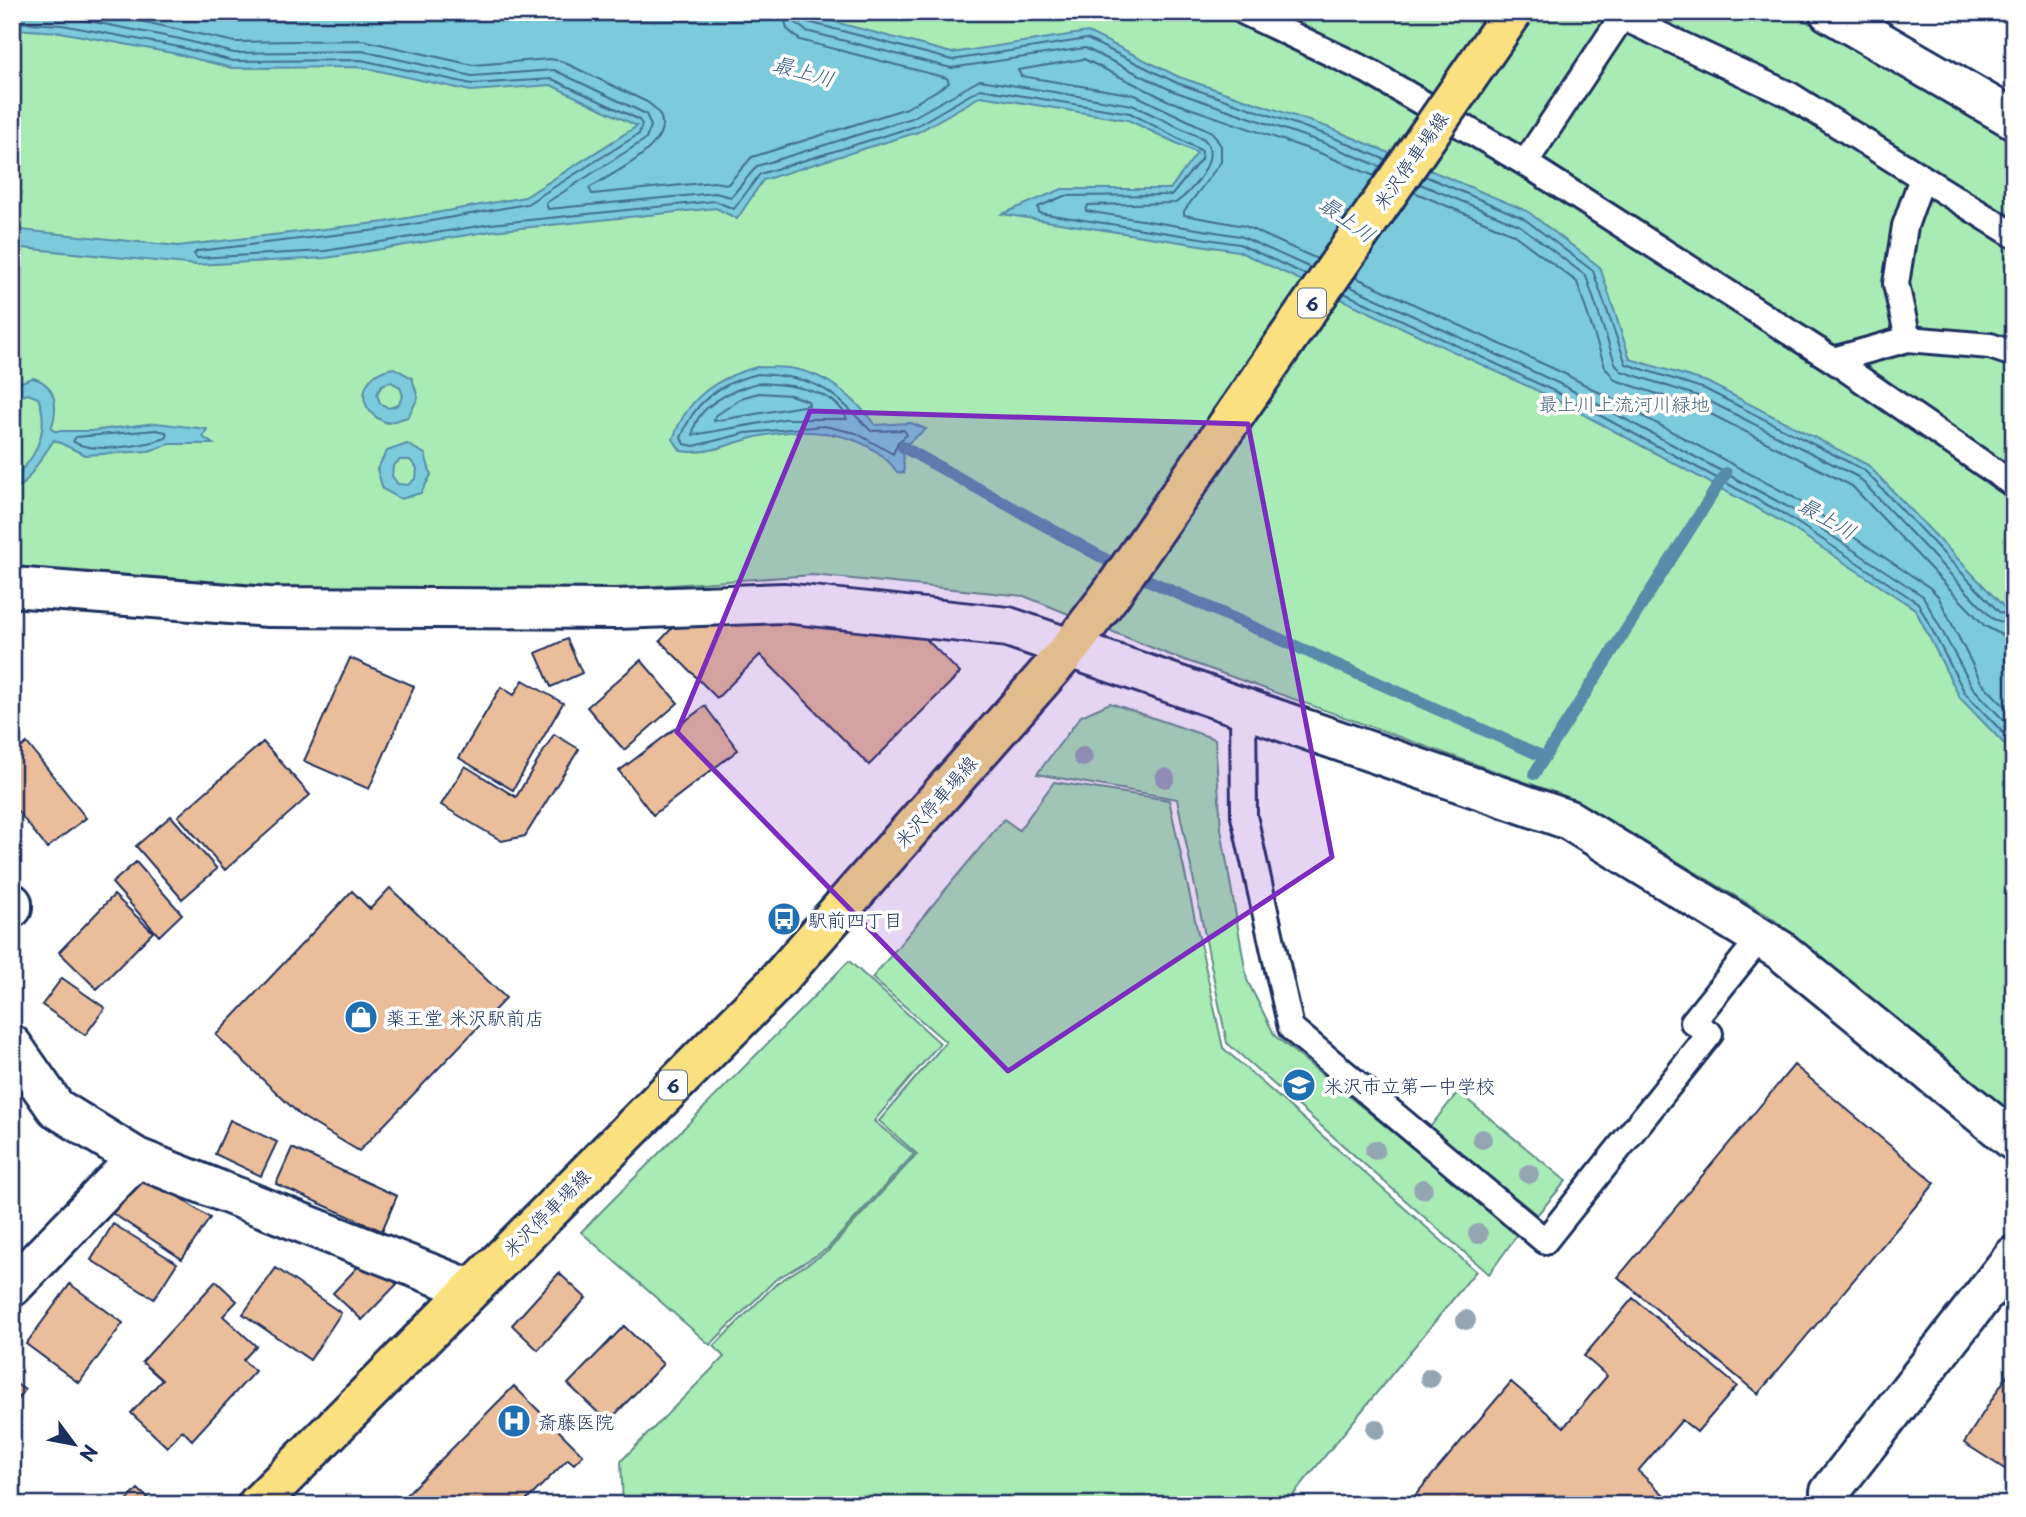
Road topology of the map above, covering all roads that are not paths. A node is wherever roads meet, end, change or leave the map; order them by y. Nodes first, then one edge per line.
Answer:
1 (1244, 12) edge
2 (1513, 12) edge
3 (1829, 12) edge
4 (2014, 119) edge
5 (1525, 163) junction
6 (1922, 178) junction
7 (2014, 235) edge
8 (1908, 339) junction
9 (2014, 354) edge
10 (1833, 360) junction
11 (2014, 485) edge
12 (12, 587) edge
13 (1070, 648) junction
14 (1243, 709) junction
15 (1760, 938) junction
16 (12, 1045) edge
17 (2014, 1141) edge
18 (137, 1158) junction
19 (2014, 1256) edge
20 (12, 1286) edge
21 (470, 1289) junction
22 (257, 1505) edge
23 (1831, 1505) edge

1 - 5 lane
2 - 13 main road, 米沢停車場線 / 6, bridge
3 - 4 street
5 - 6 lane
5 - 10 lane
6 - 7 lane
6 - 8 lane
8 - 9 lane
8 - 10 lane
10 - 11 lane
12 - 13 street
13 - 14 street
13 - 21 main road, 米沢停車場線 / 6
14 - 15 street
14 - 15 lane
15 - 17 street
16 - 18 street
18 - 20 street
18 - 21 street
19 - 23 street
21 - 22 main road, 米沢停車場線 / 6

